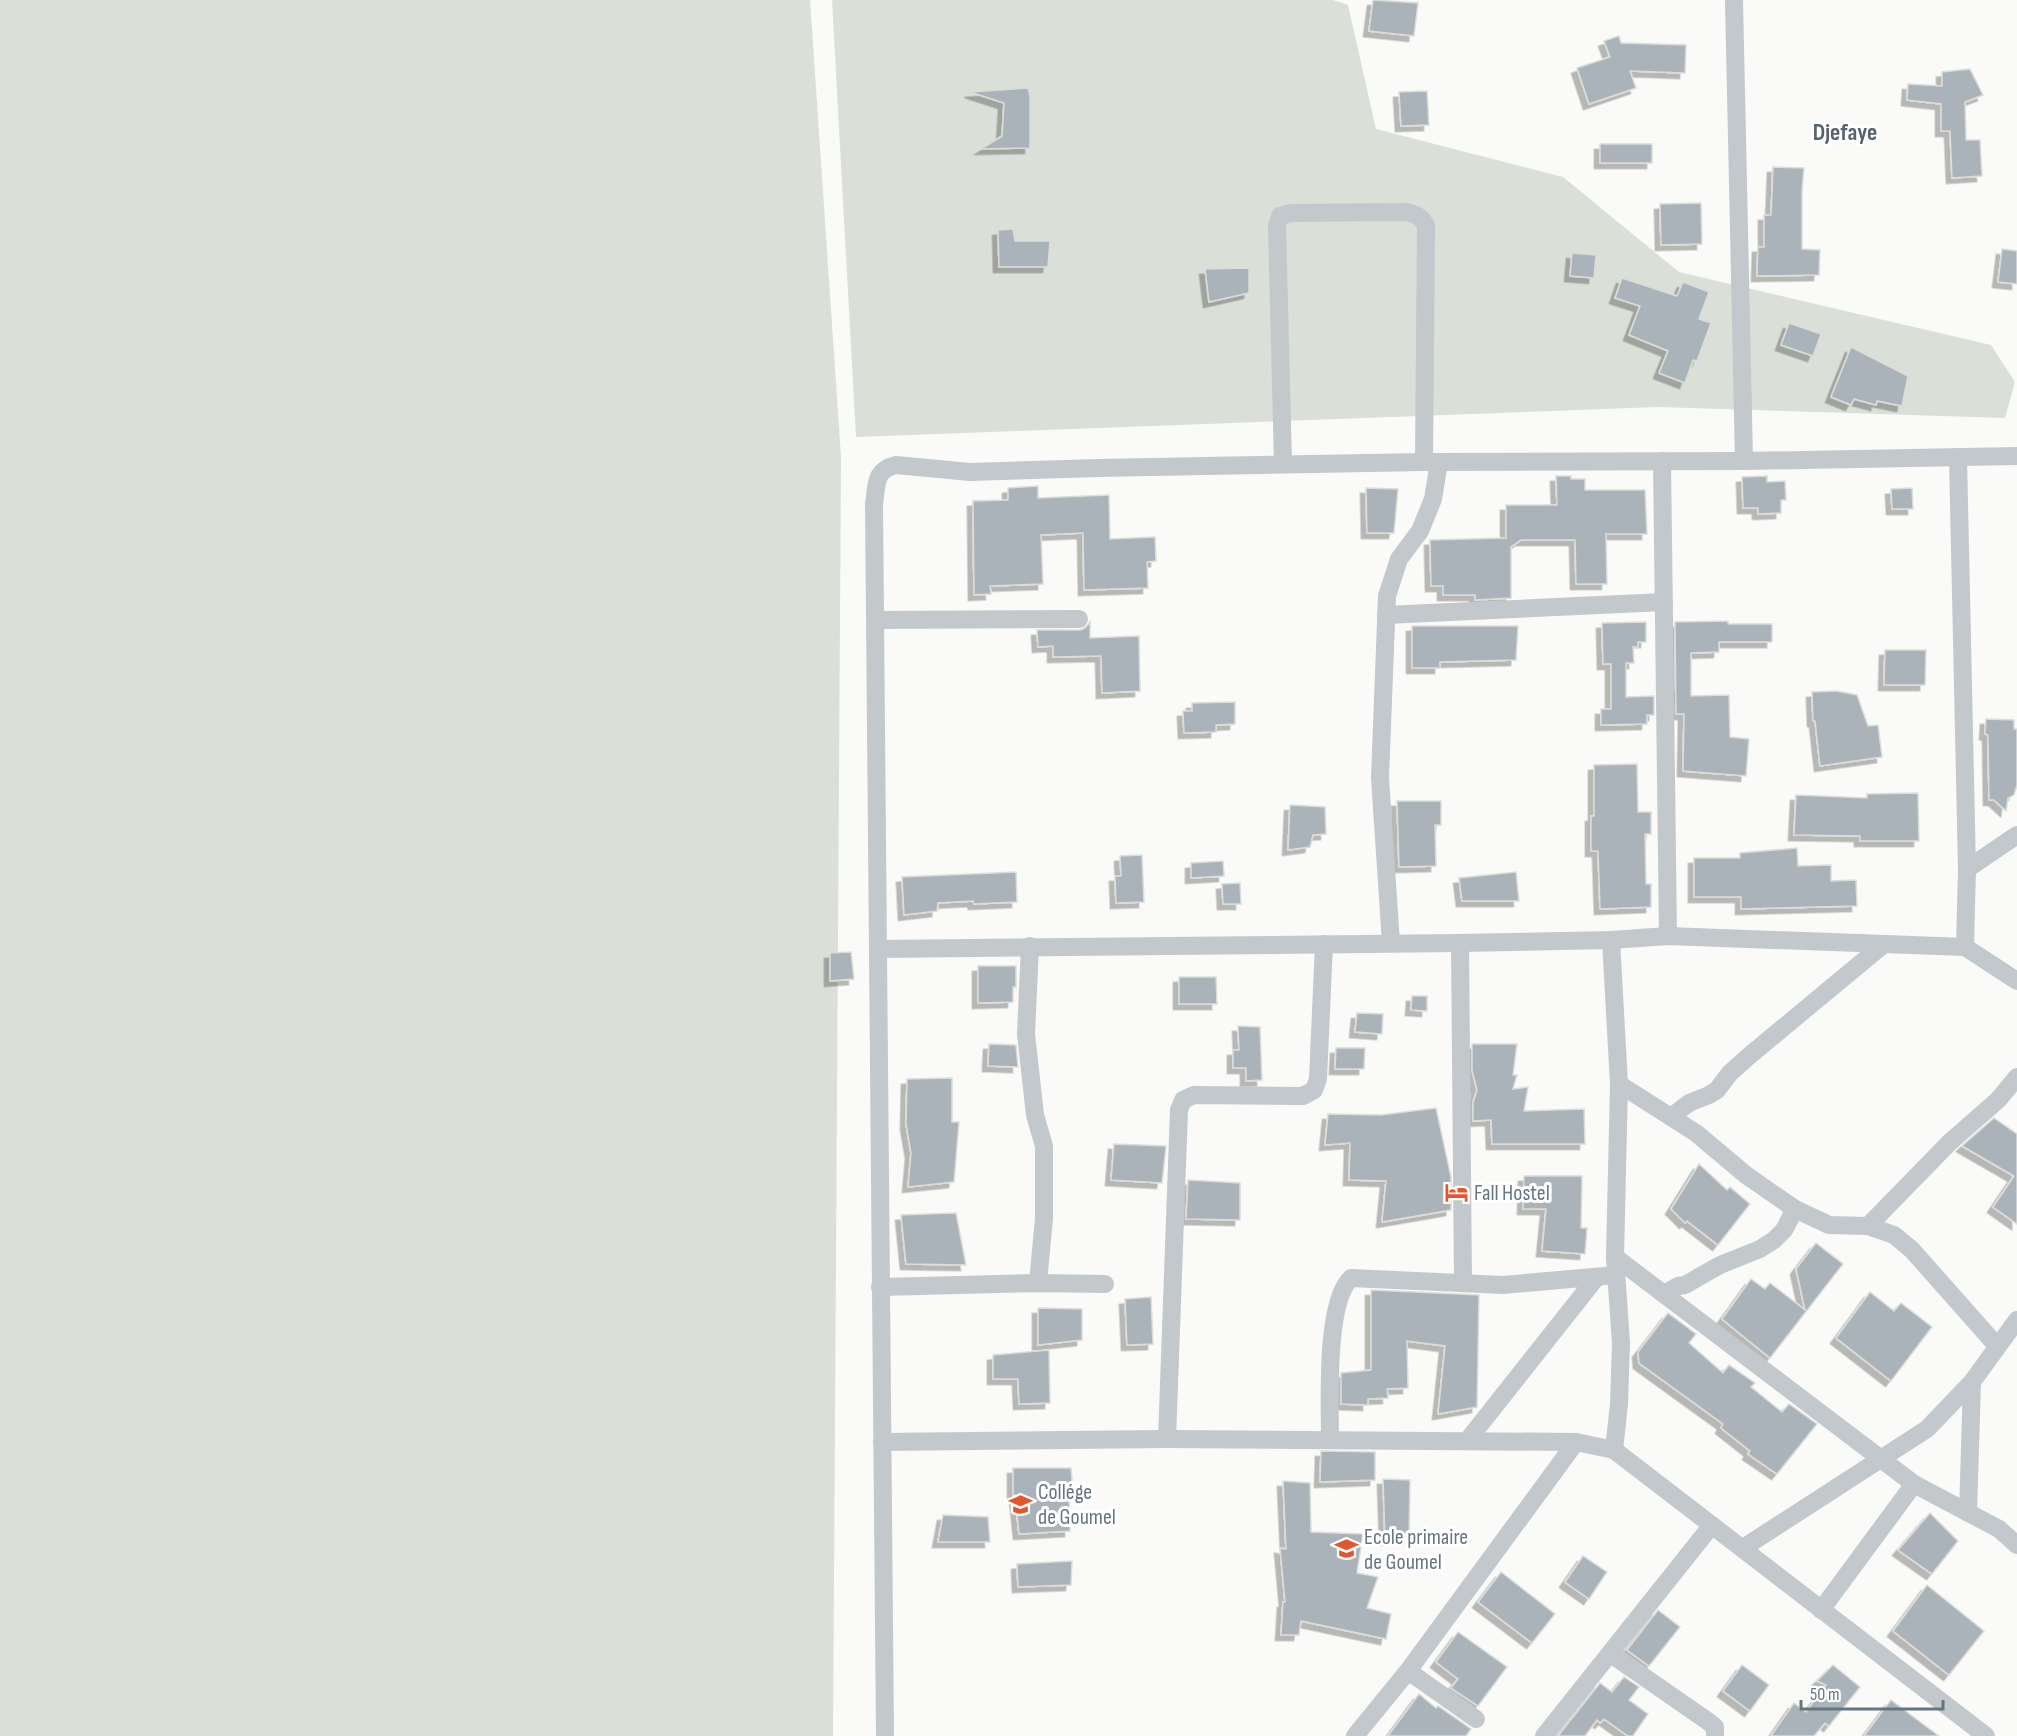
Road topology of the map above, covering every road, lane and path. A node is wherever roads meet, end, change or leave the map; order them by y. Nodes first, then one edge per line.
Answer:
1 (1734, 0) edge
2 (2017, 456) edge
3 (1958, 457) junction
4 (1662, 461) junction
5 (1744, 461) junction
6 (1431, 462) junction
7 (1283, 464) junction
8 (1664, 602) junction
9 (1386, 615) junction
10 (1079, 619) dead end
11 (876, 620) junction
12 (2017, 835) edge
13 (1967, 868) junction
14 (1668, 936) junction
15 (1611, 940) junction
16 (1460, 943) junction
17 (1324, 944) junction
18 (1391, 944) junction
19 (1884, 944) junction
20 (1030, 946) junction
21 (1965, 947) junction
22 (878, 949) junction
23 (2017, 981) edge
24 (2017, 1077) edge
25 (1619, 1084) junction
26 (1671, 1117) junction
27 (1795, 1209) junction
28 (1868, 1227) junction
29 (1615, 1266) junction
30 (1596, 1278) junction
31 (1038, 1282) junction
32 (1463, 1283) junction
33 (1105, 1284) dead end
34 (880, 1287) junction
35 (1664, 1294) junction
36 (2017, 1320) edge
37 (1997, 1346) junction
38 (1972, 1382) junction
39 (1167, 1439) junction
40 (1330, 1440) junction
41 (1467, 1441) junction
42 (882, 1442) junction
43 (1576, 1442) junction
44 (1614, 1450) junction
45 (1881, 1459) junction
46 (1914, 1484) junction
47 (1968, 1513) junction
48 (1712, 1525) junction
49 (2017, 1545) edge
50 (1743, 1548) junction
51 (1821, 1610) junction
52 (1611, 1654) junction
53 (1408, 1671) junction
54 (1476, 1719) dead end
55 (1979, 1734) edge
56 (885, 1736) edge
57 (1355, 1736) edge
58 (1544, 1736) edge
59 (1715, 1736) edge

1 - 5 street
2 - 3 street
3 - 5 street
3 - 13 street
4 - 5 street
4 - 6 street
4 - 8 street
6 - 7 street
6 - 7 street
6 - 9 street
7 - 11 street
8 - 9 street
8 - 14 street
9 - 18 street
10 - 11 street
11 - 22 street
12 - 13 street
13 - 21 street
14 - 15 street
14 - 19 street
15 - 16 street
15 - 25 street
16 - 18 street
16 - 32 street
17 - 18 street
17 - 20 street
17 - 39 street
19 - 21 street
19 - 26 street
20 - 22 street
20 - 31 street
21 - 23 street
22 - 34 street
24 - 28 street
25 - 26 street
25 - 29 street
26 - 27 street
27 - 28 street
27 - 35 street
28 - 37 street
29 - 30 street
29 - 35 street
29 - 44 street
30 - 32 street
30 - 41 street
31 - 33 street
31 - 34 street
32 - 40 street
34 - 42 street
35 - 45 street
36 - 37 street
37 - 38 street
38 - 45 street
38 - 47 street
39 - 40 street
39 - 42 street
40 - 41 street
41 - 43 street
42 - 56 street
43 - 44 street
43 - 53 street
44 - 48 street
45 - 46 street
45 - 50 street
46 - 47 street
46 - 51 street
47 - 49 street
48 - 50 street
48 - 52 street
50 - 51 street
51 - 55 street
52 - 58 street
52 - 59 street
53 - 54 street
53 - 57 street

